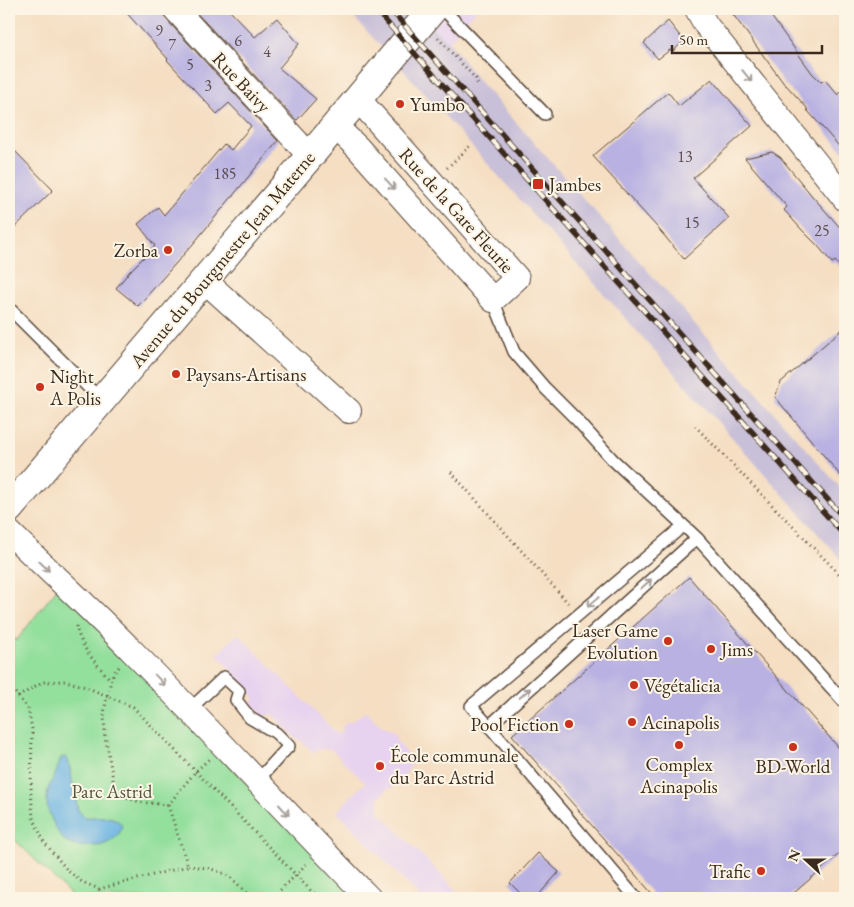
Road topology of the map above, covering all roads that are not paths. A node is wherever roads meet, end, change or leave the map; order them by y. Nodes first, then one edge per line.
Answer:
1 (175, 9) edge
2 (697, 9) edge
3 (433, 11) edge
4 (358, 99) junction
5 (545, 114) dead end
6 (335, 126) junction
7 (310, 156) junction
8 (845, 199) edge
9 (204, 280) junction
10 (493, 300) junction
11 (9, 308) edge
12 (101, 400) junction
13 (349, 411) dead end
14 (9, 509) edge
15 (683, 526) junction
16 (9, 532) edge
17 (697, 538) junction
18 (845, 702) edge
19 (190, 710) junction
20 (489, 726) junction
21 (257, 780) junction
22 (370, 898) edge
23 (636, 898) edge

1 - 7 street, Rue Baivy
2 -> 8 street
3 - 4 main road, Avenue du Bourgmestre Jean Materne
3 - 5 lane
4 - 6 main road, Avenue du Bourgmestre Jean Materne
4 - 10 street, Rue de la Gare Fleurie
6 - 7 main road, Avenue du Bourgmestre Jean Materne
6 -> 10 street, Rue de la Gare Fleurie
7 - 9 main road, Avenue du Bourgmestre Jean Materne
9 - 12 main road, Avenue du Bourgmestre Jean Materne
9 - 13 street
10 - 15 lane
11 - 12 lane
12 - 14 main road, Avenue du Bourgmestre Jean Materne
15 - 17 lane
15 -> 20 lane
16 -> 19 street
17 - 18 lane
20 -> 17 lane
19 - 21 street
19 - 21 lane
20 - 23 lane
21 -> 22 street

